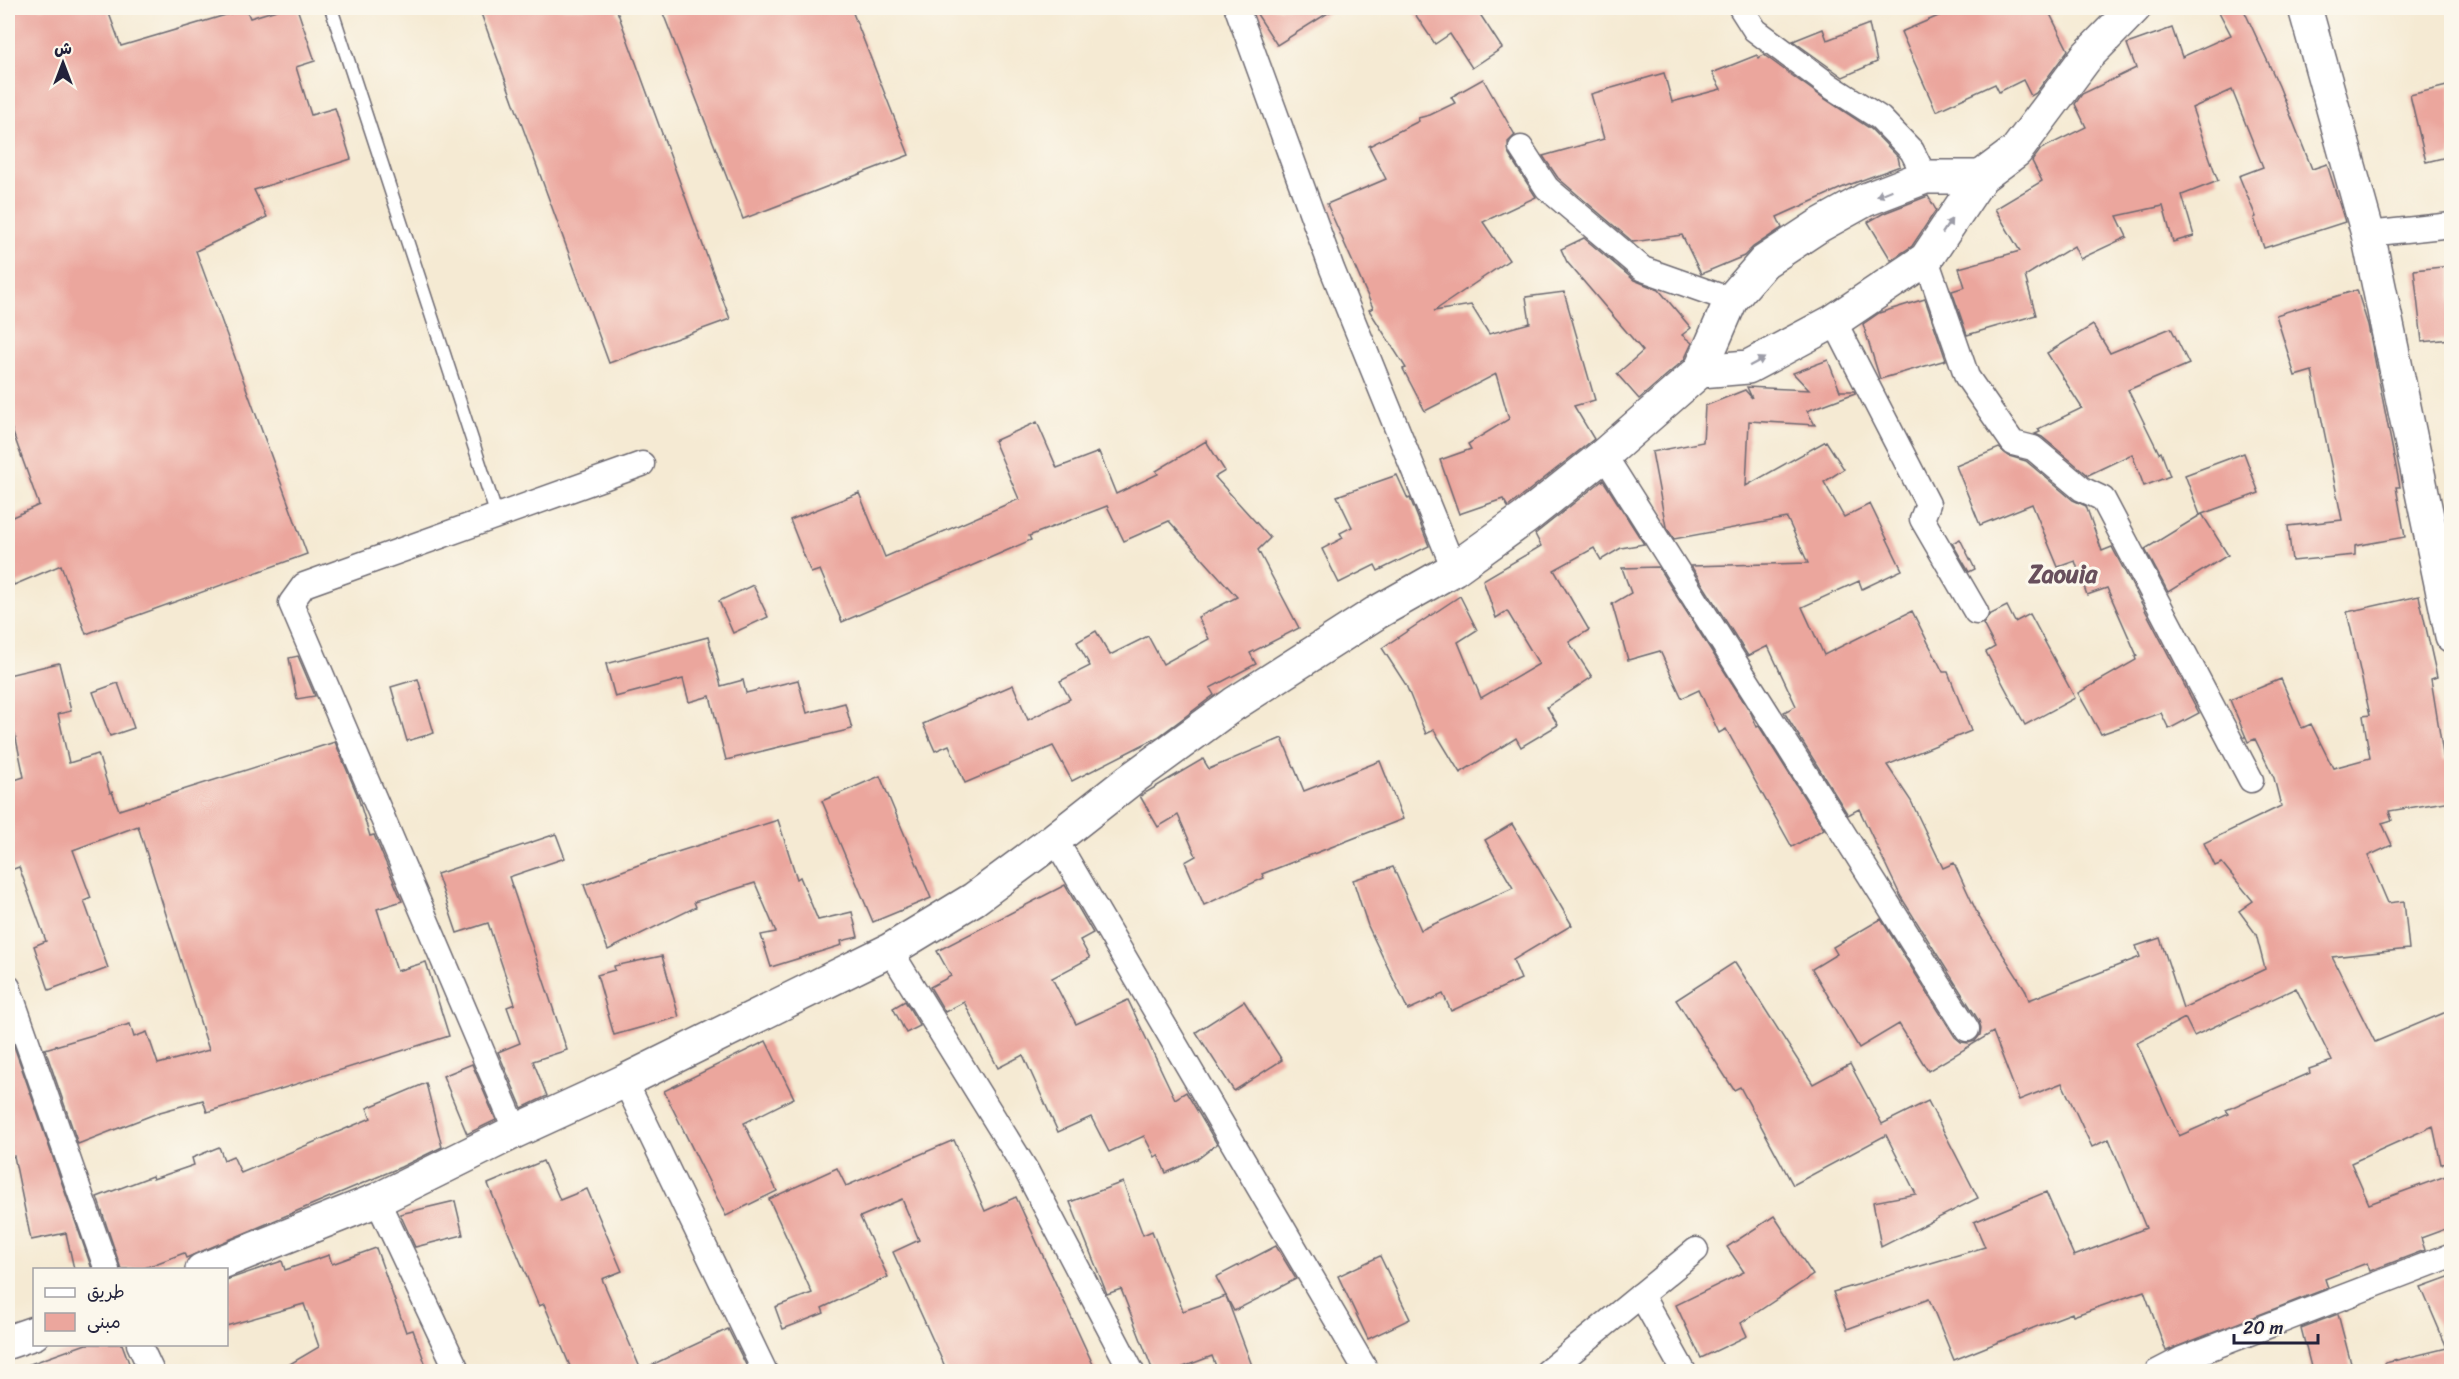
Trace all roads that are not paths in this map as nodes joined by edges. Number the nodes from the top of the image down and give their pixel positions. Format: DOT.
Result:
graph roads {
  1 [pos="1237,8"];
  2 [pos="1741,8"];
  3 [pos="2134,8"];
  4 [pos="2306,8"];
  5 [pos="335,9"];
  6 [pos="1521,148"];
  7 [pos="1924,177"];
  8 [pos="1981,177"];
  9 [pos="2451,225"];
  10 [pos="2368,234"];
  11 [pos="1926,259"];
  12 [pos="1731,300"];
  13 [pos="1834,321"];
  14 [pos="1700,371"];
  15 [pos="1604,455"];
  16 [pos="642,464"];
  17 [pos="497,516"];
  18 [pos="1454,569"];
  19 [pos="1976,612"];
  20 [pos="2451,636"];
  21 [pos="2251,780"];
  22 [pos="1055,839"];
  23 [pos="890,950"];
  24 [pos="8,987"];
  25 [pos="1967,1029"];
  26 [pos="624,1082"];
  27 [pos="516,1131"];
  28 [pos="377,1200"];
  29 [pos="1696,1250"];
  30 [pos="2451,1255"];
  31 [pos="107,1268"];
  32 [pos="205,1268"];
  33 [pos="1641,1295"];
  34 [pos="33,1333"];
  35 [pos="8,1342"];
  36 [pos="140,1346"];
  37 [pos="152,1371"];
  38 [pos="458,1371"];
  39 [pos="765,1371"];
  40 [pos="1132,1371"];
  41 [pos="1367,1371"];
  42 [pos="1547,1371"];
  43 [pos="1684,1371"];
  44 [pos="2157,1371"];
  1 -- 18 [label="street"];
  2 -- 7 [label="street"];
  3 -- 8 [label="street"];
  4 -- 10 [label="street"];
  5 -- 17 [label="lane"];
  6 -- 12 [label="street"];
  7 -- 8 [label="street"];
  7 -- 12 [label="street, one-way"];
  11 -- 8 [label="street, one-way"];
  9 -- 10 [label="street"];
  10 -- 20 [label="street"];
  11 -- 13 [label="street"];
  11 -- 21 [label="street"];
  12 -- 14 [label="street"];
  14 -- 13 [label="street, one-way"];
  13 -- 19 [label="street"];
  14 -- 15 [label="street"];
  15 -- 18 [label="street"];
  15 -- 25 [label="street"];
  16 -- 17 [label="street"];
  17 -- 27 [label="street"];
  18 -- 22 [label="street"];
  22 -- 23 [label="street"];
  22 -- 41 [label="street"];
  23 -- 26 [label="street"];
  23 -- 40 [label="street"];
  24 -- 31 [label="street"];
  26 -- 27 [label="street"];
  26 -- 39 [label="street"];
  27 -- 28 [label="street"];
  28 -- 32 [label="street"];
  28 -- 38 [label="street"];
  29 -- 33 [label="street"];
  30 -- 44 [label="street"];
  33 -- 42 [label="street"];
  33 -- 43 [label="street"];
  34 -- 35 [label="street"];
  36 -- 37 [label="street"];
}
